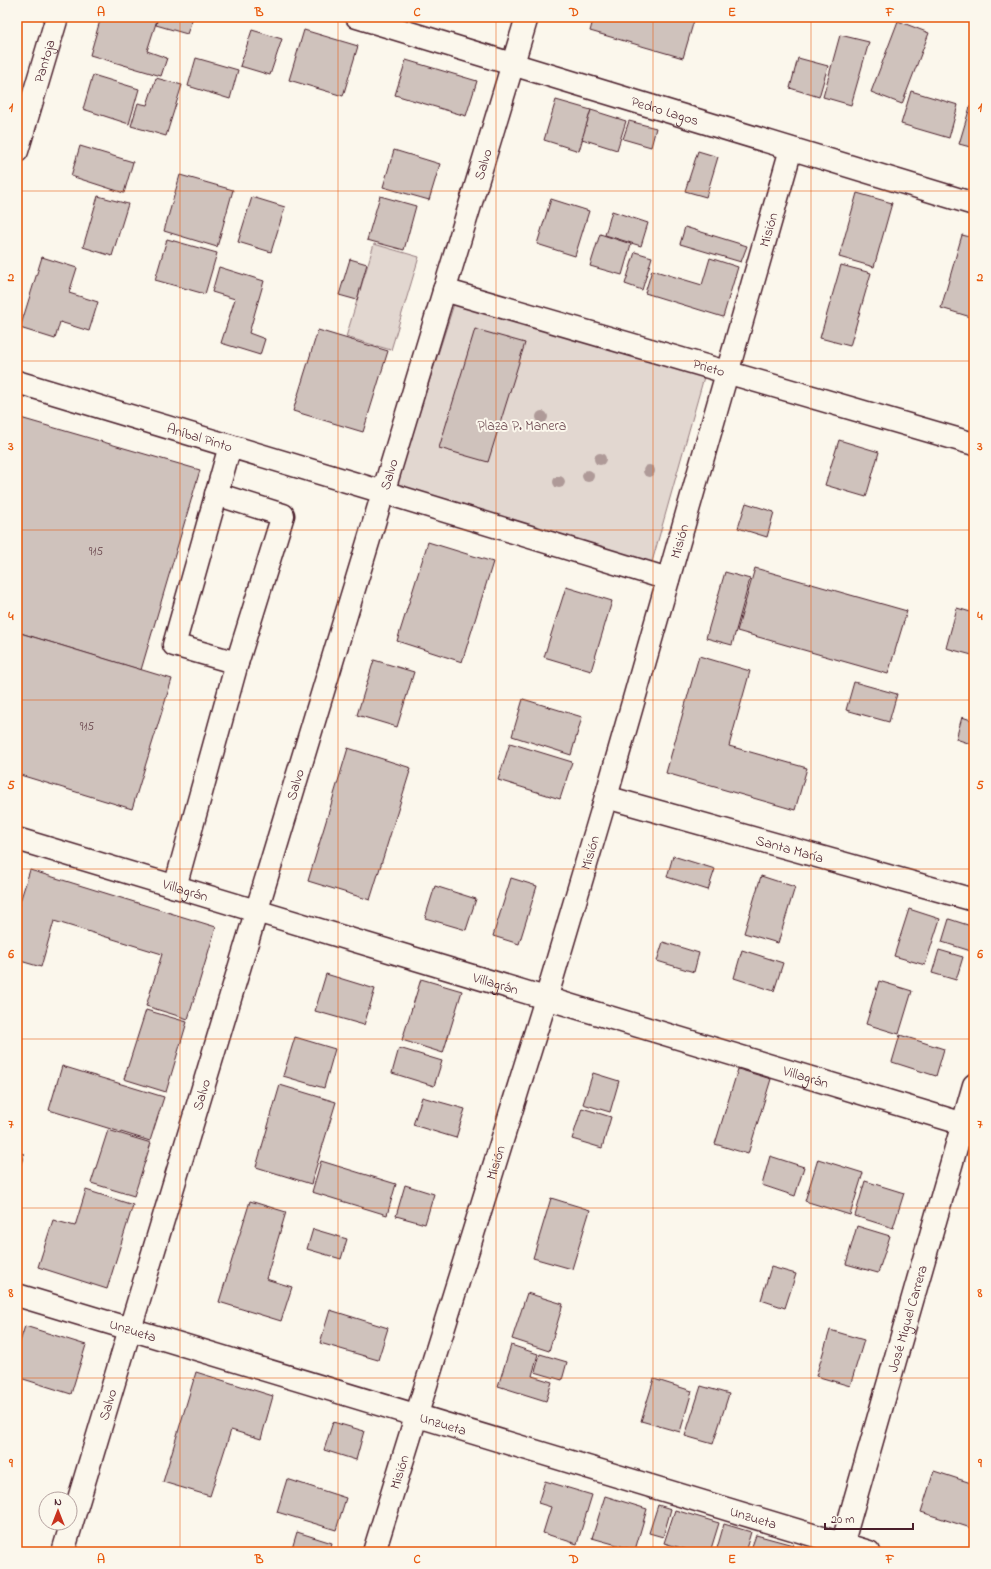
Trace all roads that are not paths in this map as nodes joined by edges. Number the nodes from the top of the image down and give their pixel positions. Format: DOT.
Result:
graph roads {
  1 [pos="57,17"];
  2 [pos="357,17"];
  3 [pos="527,17"];
  4 [pos="512,64"];
  5 [pos="791,149"];
  6 [pos="17,150"];
  7 [pos="974,204"];
  8 [pos="444,290"];
  9 [pos="728,371"];
  10 [pos="17,382"];
  11 [pos="974,444"];
  12 [pos="230,446"];
  13 [pos="383,492"];
  14 [pos="216,494"];
  15 [pos="668,579"];
  16 [pos="237,663"];
  17 [pos="606,797"];
  18 [pos="17,839"];
  19 [pos="175,887"];
  20 [pos="974,900"];
  21 [pos="256,911"];
  22 [pos="546,999"];
  23 [pos="974,1086"];
  24 [pos="968,1126"];
  25 [pos="17,1295"];
  26 [pos="130,1329"];
  27 [pos="417,1416"];
  28 [pos="841,1548"];
  29 [pos="63,1552"];
  30 [pos="374,1552"];
  31 [pos="869,1552"];
  1 -- 6 [label="street, Pantoja"];
  2 -- 4 [label="street, Pedro Lagos"];
  3 -- 4 [label="street, Salvo"];
  4 -- 5 [label="street, Pedro Lagos"];
  4 -- 8 [label="street, Salvo"];
  5 -- 7 [label="street, Pedro Lagos"];
  5 -- 9 [label="street, Misión"];
  8 -- 9 [label="street, Prieto"];
  8 -- 13 [label="street, Salvo"];
  9 -- 11 [label="street, Prieto"];
  9 -- 15 [label="street, Misión"];
  10 -- 12 [label="street, Aníbal Pinto"];
  12 -- 13 [label="street, Aníbal Pinto"];
  12 -- 14 [label="street"];
  13 -- 15 [label="street, Aníbal Pinto"];
  13 -- 21 [label="street, Salvo"];
  14 -- 16 [label="street"];
  14 -- 16 [label="street"];
  15 -- 17 [label="street, Misión"];
  16 -- 19 [label="street"];
  17 -- 20 [label="street, Santa María"];
  17 -- 22 [label="street, Misión"];
  18 -- 19 [label="street, Villagrán"];
  19 -- 21 [label="street, Villagrán"];
  21 -- 22 [label="street, Villagrán"];
  21 -- 26 [label="street, Salvo"];
  22 -- 24 [label="street, Villagrán"];
  22 -- 27 [label="street, Misión"];
  23 -- 24 [label="street, José Miguel Carrera"];
  24 -- 28 [label="street, José Miguel Carrera"];
  25 -- 26 [label="street, Unzueta"];
  26 -- 27 [label="street, Unzueta"];
  26 -- 29 [label="street, Salvo"];
  27 -- 28 [label="street, Unzueta"];
  27 -- 30 [label="street, Misión"];
  28 -- 31 [label="street, Unzueta"];
}
